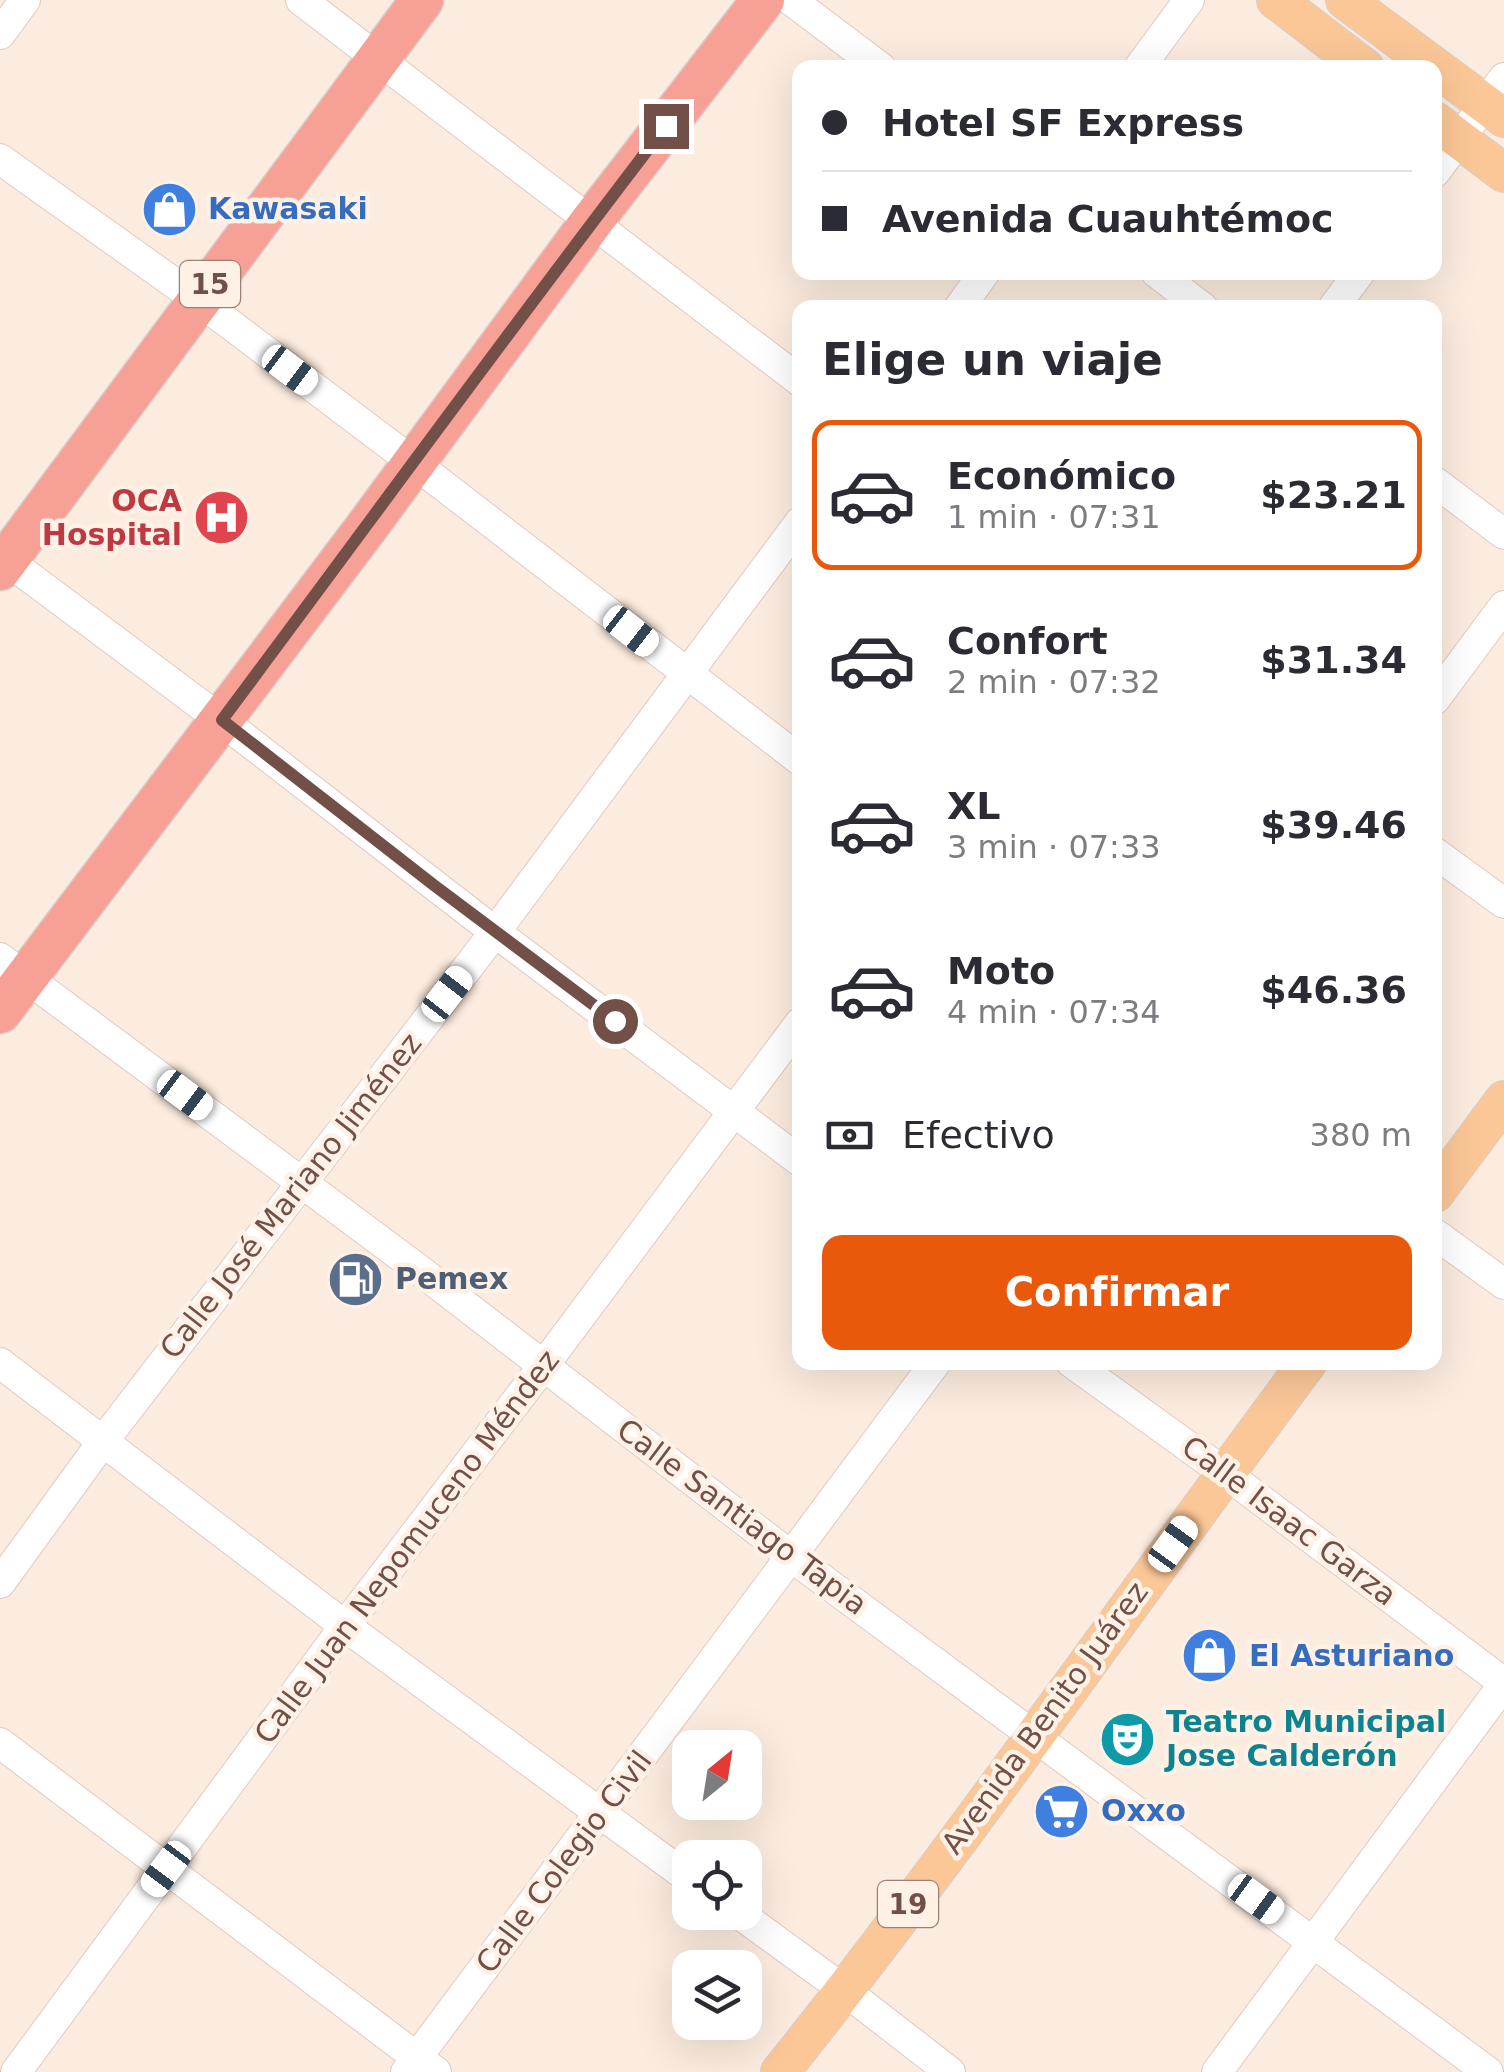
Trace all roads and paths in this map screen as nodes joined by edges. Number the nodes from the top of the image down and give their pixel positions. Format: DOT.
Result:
graph roads {
  1 [pos="25,0"];
  2 [pos="302,0"];
  3 [pos="422,0"];
  4 [pos="764,0"];
  5 [pos="791,0"];
  6 [pos="1189,0"];
  7 [pos="1276,0"];
  8 [pos="1345,0"];
  9 [pos="0,34"];
  10 [pos="377,59"];
  11 [pos="871,60"];
  12 [pos="1145,60"];
  13 [pos="1355,60"];
  14 [pos="1437,60"];
  15 [pos="1442,63"];
  16 [pos="1498,100"];
  17 [pos="1447,130"];
  18 [pos="0,159"];
  19 [pos="1504,173"];
  20 [pos="592,221"];
  21 [pos="1166,280"];
  22 [pos="198,300"];
  23 [pos="1193,300"];
  24 [pos="792,375"];
  25 [pos="414,463"];
  26 [pos="1442,487"];
  27 [pos="792,533"];
  28 [pos="1504,534"];
  29 [pos="2,561"];
  30 [pos="1504,606"];
  31 [pos="687,674"];
  32 [pos="1442,690"];
  33 [pos="222,720"];
  34 [pos="792,754"];
  35 [pos="1442,858"];
  36 [pos="1504,903"];
  37 [pos="495,932"];
  38 [pos="13,968"];
  39 [pos="0,1012"];
  40 [pos="792,1035"];
  41 [pos="1504,1100"];
  42 [pos="734,1111"];
  43 [pos="792,1155"];
  44 [pos="302,1182"];
  45 [pos="1442,1184"];
  46 [pos="1442,1239"];
  47 [pos="1504,1284"];
  48 [pos="0,1363"];
  49 [pos="544,1365"];
  50 [pos="930,1370"];
  51 [pos="1082,1370"];
  52 [pos="1302,1370"];
  53 [pos="104,1440"];
  54 [pos="1226,1472"];
  55 [pos="792,1557"];
  56 [pos="0,1583"];
  57 [pos="345,1626"];
  58 [pos="1504,1684"];
  59 [pos="1034,1736"];
  60 [pos="0,1743"];
  61 [pos="600,1814"];
  62 [pos="672,1866"];
  63 [pos="166,1869"];
  64 [pos="761,1930"];
  65 [pos="1314,1941"];
  66 [pos="844,1990"];
  67 [pos="420,2067"];
  68 [pos="16,2072"];
  69 [pos="780,2072"];
  70 [pos="950,2072"];
  71 [pos="1217,2072"];
  72 [pos="1488,2072"];
  1 -- 9 [label="street"];
  2 -- 10 [label="street"];
  3 -- 10 [label="highway, 15"];
  4 -- 20 [label="highway"];
  5 -- 11 [label="street"];
  6 -- 12 [label="street"];
  7 -- 13 [label="main road"];
  8 -- 14 [label="main road"];
  10 -- 20 [label="street"];
  10 -- 22 [label="highway, 15"];
  15 -- 16 [label="main road"];
  16 -- 17 [label="street"];
  17 -- 19 [label="main road"];
  18 -- 22 [label="street"];
  20 -- 24 [label="street"];
  20 -- 25 [label="highway"];
  21 -- 23 [label="street"];
  22 -- 25 [label="street"];
  22 -- 29 [label="highway, 15"];
  25 -- 31 [label="street"];
  25 -- 33 [label="highway"];
  26 -- 28 [label="street"];
  27 -- 31 [label="street, Calle José Mariano Jiménez"];
  29 -- 33 [label="street"];
  30 -- 32 [label="street"];
  31 -- 34 [label="street"];
  31 -- 37 [label="street, Calle José Mariano Jiménez"];
  33 -- 37 [label="street"];
  33 -- 38 [label="highway"];
  35 -- 36 [label="street"];
  37 -- 42 [label="street"];
  37 -- 44 [label="street, Calle José Mariano Jiménez"];
  38 -- 39 [label="highway"];
  38 -- 44 [label="street, Calle Santiago Tapia"];
  40 -- 42 [label="street, Calle Juan Nepomuceno Méndez"];
  41 -- 45 [label="main road"];
  42 -- 43 [label="street"];
  42 -- 49 [label="street, Calle Juan Nepomuceno Méndez"];
  44 -- 49 [label="street, Calle Santiago Tapia"];
  44 -- 53 [label="street, Calle José Mariano Jiménez"];
  46 -- 47 [label="street"];
  48 -- 53 [label="street"];
  49 -- 55 [label="street, Calle Santiago Tapia"];
  49 -- 57 [label="street, Calle Juan Nepomuceno Méndez"];
  50 -- 55 [label="street, Calle Colegio Civil"];
  51 -- 54 [label="street, Calle Isaac Garza"];
  52 -- 54 [label="main road, Avenida Benito Juárez / 19"];
  53 -- 56 [label="street, Calle José Mariano Jiménez"];
  53 -- 57 [label="street"];
  54 -- 58 [label="street, Calle Isaac Garza"];
  54 -- 59 [label="main road, Avenida Benito Juárez / 19"];
  55 -- 59 [label="street, Calle Santiago Tapia"];
  55 -- 61 [label="street, Calle Colegio Civil"];
  57 -- 61 [label="street"];
  57 -- 63 [label="street, Calle Juan Nepomuceno Méndez"];
  58 -- 65 [label="street"];
  59 -- 65 [label="street, Calle Santiago Tapia"];
  59 -- 66 [label="main road, Avenida Benito Juárez / 19"];
  60 -- 63 [label="street"];
  61 -- 62 [label="street"];
  61 -- 67 [label="street, Calle Colegio Civil"];
  63 -- 67 [label="street"];
  63 -- 68 [label="street, Calle Juan Nepomuceno Méndez"];
  64 -- 66 [label="street"];
  65 -- 71 [label="street"];
  65 -- 72 [label="street, Calle Santiago Tapia"];
  66 -- 69 [label="main road, Avenida Benito Juárez / 19"];
  66 -- 70 [label="street"];
}
